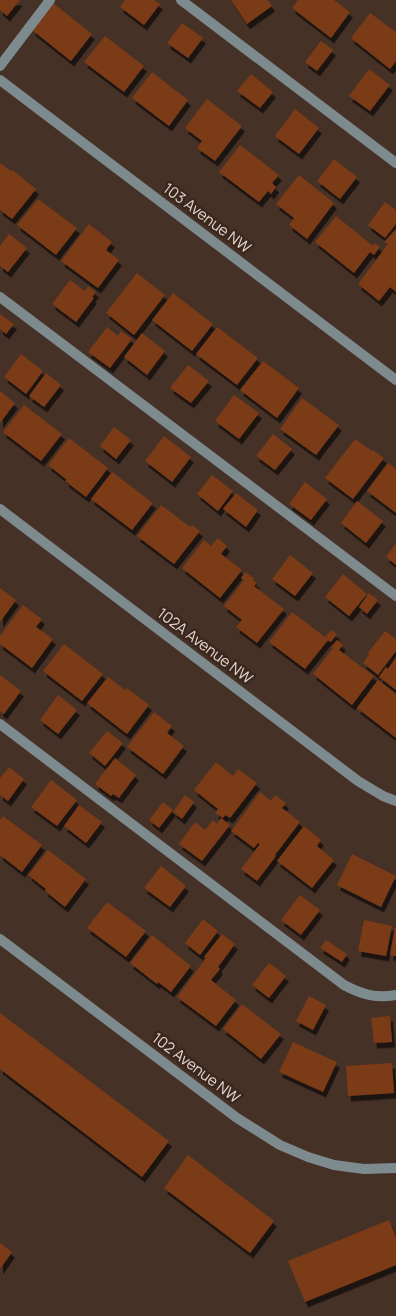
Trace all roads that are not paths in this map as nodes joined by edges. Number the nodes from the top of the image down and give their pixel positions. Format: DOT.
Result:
graph roads {
  1 [pos="50,0"];
  2 [pos="181,0"];
  3 [pos="0,66"];
  4 [pos="0,80"];
  5 [pos="396,163"];
  6 [pos="0,296"];
  7 [pos="396,380"];
  8 [pos="0,509"];
  9 [pos="396,596"];
  10 [pos="0,724"];
  11 [pos="396,801"];
  12 [pos="0,938"];
  13 [pos="396,995"];
  14 [pos="396,1168"];
  1 -- 3 [label="street"];
  2 -- 5 [label="street"];
  4 -- 7 [label="street, 103 Avenue NW"];
  6 -- 9 [label="street"];
  8 -- 11 [label="street, 102A Avenue NW"];
  10 -- 13 [label="street"];
  12 -- 14 [label="street, 102 Avenue NW"];
}
